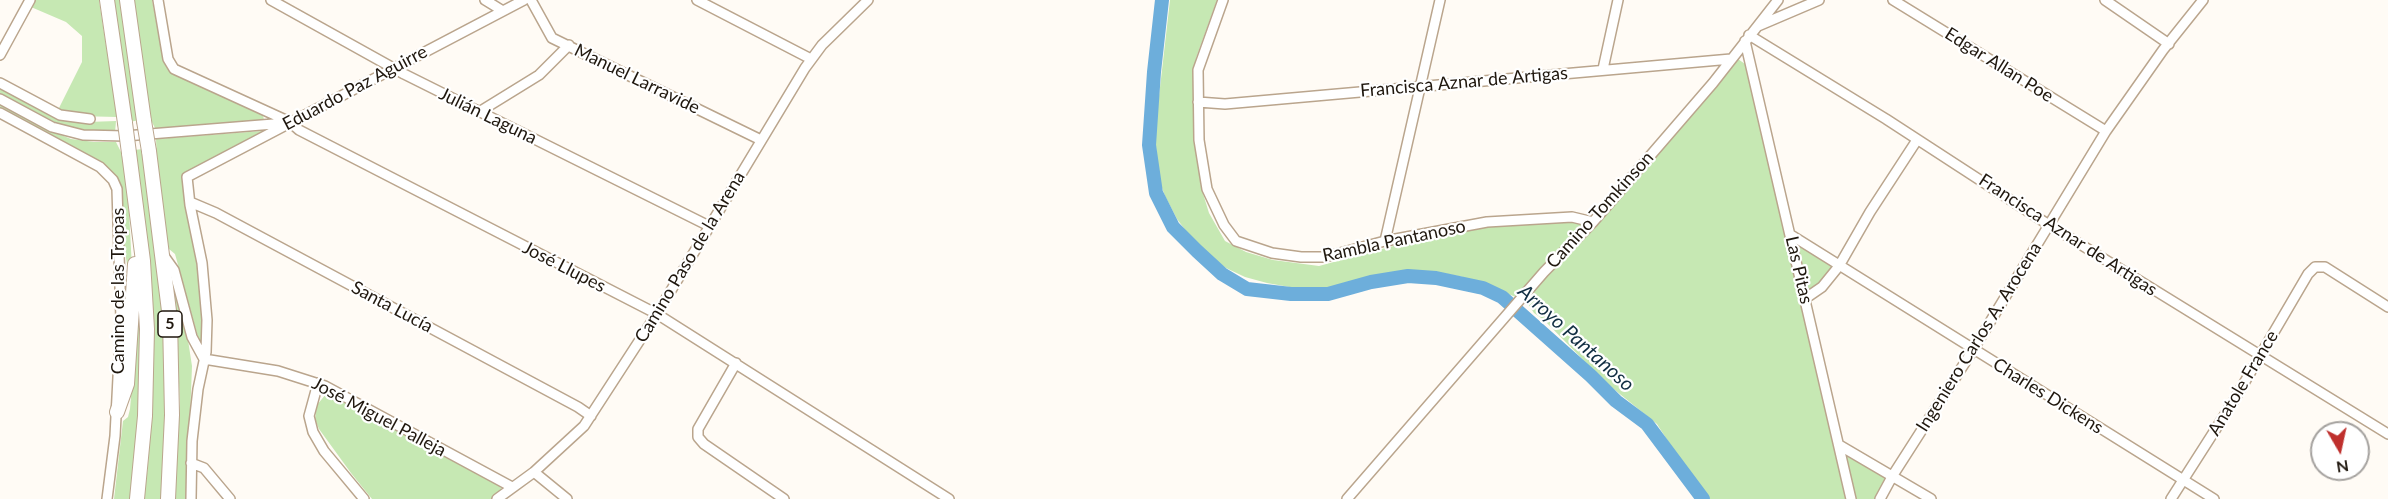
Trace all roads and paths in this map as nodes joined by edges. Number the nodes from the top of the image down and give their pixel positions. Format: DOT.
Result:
graph roads {
  1 [pos="30,0"];
  2 [pos="106,0"];
  3 [pos="127,0"];
  4 [pos="158,0"];
  5 [pos="272,0"];
  6 [pos="485,0"];
  7 [pos="524,0"];
  8 [pos="531,0"];
  9 [pos="697,0"];
  10 [pos="868,0"];
  11 [pos="1223,0"];
  12 [pos="1440,0"];
  13 [pos="1618,0"];
  14 [pos="1778,0"];
  15 [pos="1819,0"];
  16 [pos="1893,0"];
  17 [pos="2104,0"];
  18 [pos="2203,0"];
  19 [pos="503,11"];
  20 [pos="1757,26"];
  21 [pos="1747,38"];
  22 [pos="2169,44"];
  23 [pos="569,45"];
  24 [pos="0,55"];
  25 [pos="811,59"];
  26 [pos="1731,59"];
  27 [pos="394,68"];
  28 [pos="1603,69"];
  29 [pos="0,83"];
  30 [pos="1421,86"];
  31 [pos="0,99"];
  32 [pos="1198,102"];
  33 [pos="479,112"];
  34 [pos="0,113"];
  35 [pos="90,119"];
  36 [pos="290,122"];
  37 [pos="2106,131"];
  38 [pos="761,140"];
  39 [pos="1917,140"];
  40 [pos="190,202"];
  41 [pos="138,220"];
  42 [pos="1593,222"];
  43 [pos="2049,225"];
  44 [pos="709,226"];
  45 [pos="1791,235"];
  46 [pos="1385,242"];
  47 [pos="164,256"];
  48 [pos="1839,266"];
  49 [pos="1806,298"];
  50 [pos="2388,307"];
  51 [pos="657,314"];
  52 [pos="1973,350"];
  53 [pos="2260,356"];
  54 [pos="204,359"];
  55 [pos="736,363"];
  56 [pos="318,383"];
  57 [pos="117,412"];
  58 [pos="591,416"];
  59 [pos="2388,434"];
  60 [pos="1839,445"];
  61 [pos="191,463"];
  62 [pos="534,472"];
  63 [pos="1893,475"];
  64 [pos="2183,480"];
  65 [pos="512,487"];
  66 [pos="107,499"];
  67 [pos="137,499"];
  68 [pos="168,499"];
  69 [pos="191,499"];
  70 [pos="230,499"];
  71 [pos="364,499"];
  72 [pos="496,499"];
  73 [pos="567,499"];
  74 [pos="784,499"];
  75 [pos="949,499"];
  76 [pos="1347,499"];
  77 [pos="1851,499"];
  78 [pos="1880,499"];
  79 [pos="1931,499"];
  80 [pos="2171,499"];
  81 [pos="2214,499"];
  1 -- 24 [label="street"];
  2 -- 41 [label="highway, 5, bridge"];
  3 -- 47 [label="highway, 5, bridge"];
  4 -- 36 [label="street, José Llupes"];
  5 -- 27 [label="street, Julián Laguna"];
  6 -- 19 [label="street"];
  7 -- 19 [label="street, Eduardo Paz Aguirre"];
  8 -- 23 [label="street, Manuel Larravide"];
  9 -- 25 [label="street"];
  10 -- 25 [label="street, Camino Paso de la Arena"];
  11 -- 32 [label="street, Rambla Pantanoso"];
  12 -- 30 [label="street"];
  13 -- 28 [label="street"];
  14 -- 20 [label="street, Camino Tomkinson"];
  15 -- 20 [label="street"];
  16 -- 37 [label="street, Edgar Allan Poe"];
  17 -- 22 [label="street"];
  18 -- 22 [label="street, Ingeniero Carlos A. Arocena"];
  19 -- 27 [label="street, Eduardo Paz Aguirre"];
  20 -- 21 [label="street, Camino Tomkinson"];
  21 -- 26 [label="street, Camino Tomkinson"];
  21 -- 39 [label="street, Francisca Aznar de Artigas"];
  21 -- 45 [label="street, Las Pitas"];
  22 -- 37 [label="street, Ingeniero Carlos A. Arocena"];
  23 -- 33 [label="street"];
  23 -- 38 [label="street, Manuel Larravide"];
  25 -- 38 [label="street, Camino Paso de la Arena"];
  26 -- 28 [label="street, Francisca Aznar de Artigas"];
  26 -- 42 [label="street, Camino Tomkinson"];
  27 -- 33 [label="street, Julián Laguna"];
  27 -- 36 [label="street, Eduardo Paz Aguirre"];
  28 -- 30 [label="street, Francisca Aznar de Artigas"];
  29 -- 35 [label="street"];
  30 -- 32 [label="street, Francisca Aznar de Artigas"];
  30 -- 46 [label="street"];
  31 -- 36 [label="street"];
  32 -- 46 [label="street, Rambla Pantanoso"];
  33 -- 44 [label="street, Julián Laguna"];
  34 -- 57 [label="street, Camino de las Tropas"];
  36 -- 40 [label="street, Eduardo Paz Aguirre"];
  36 -- 51 [label="street, José Llupes"];
  37 -- 43 [label="street, Ingeniero Carlos A. Arocena"];
  38 -- 44 [label="street, Camino Paso de la Arena"];
  39 -- 43 [label="street, Francisca Aznar de Artigas"];
  39 -- 48 [label="street"];
  40 -- 54 [label="street"];
  40 -- 58 [label="street, Santa Lucía"];
  41 -- 57 [label="highway"];
  41 -- 67 [label="highway, 5"];
  42 -- 46 [label="street, Rambla Pantanoso"];
  42 -- 76 [label="street, Camino Tomkinson"];
  43 -- 52 [label="street, Ingeniero Carlos A. Arocena"];
  43 -- 53 [label="street, Francisca Aznar de Artigas"];
  44 -- 51 [label="street, Camino Paso de la Arena"];
  45 -- 48 [label="street, Charles Dickens"];
  45 -- 49 [label="street, Las Pitas"];
  47 -- 54 [label="street"];
  47 -- 68 [label="highway, 5"];
  48 -- 49 [label="street"];
  48 -- 52 [label="street, Charles Dickens"];
  49 -- 60 [label="street, Las Pitas"];
  50 -- 53 [label="street, Anatole France"];
  51 -- 55 [label="street, José Llupes"];
  51 -- 58 [label="street, Camino Paso de la Arena"];
  52 -- 63 [label="street, Ingeniero Carlos A. Arocena"];
  52 -- 64 [label="street, Charles Dickens"];
  53 -- 59 [label="street, Francisca Aznar de Artigas"];
  53 -- 64 [label="street, Anatole France"];
  54 -- 56 [label="street, José Miguel Palleja"];
  54 -- 61 [label="street"];
  55 -- 74 [label="street"];
  55 -- 75 [label="street, José Llupes"];
  56 -- 65 [label="street, José Miguel Palleja"];
  56 -- 71 [label="street"];
  57 -- 66 [label="street, Camino de las Tropas"];
  58 -- 62 [label="street, Camino Paso de la Arena"];
  60 -- 63 [label="street"];
  60 -- 77 [label="street, Las Pitas"];
  61 -- 69 [label="street"];
  61 -- 70 [label="street"];
  62 -- 65 [label="street, Camino Paso de la Arena"];
  62 -- 73 [label="street"];
  63 -- 78 [label="street, Ingeniero Carlos A. Arocena"];
  63 -- 79 [label="street"];
  64 -- 80 [label="street, Anatole France"];
  64 -- 81 [label="street, Charles Dickens"];
  65 -- 72 [label="street, Camino Paso de la Arena"];
}
